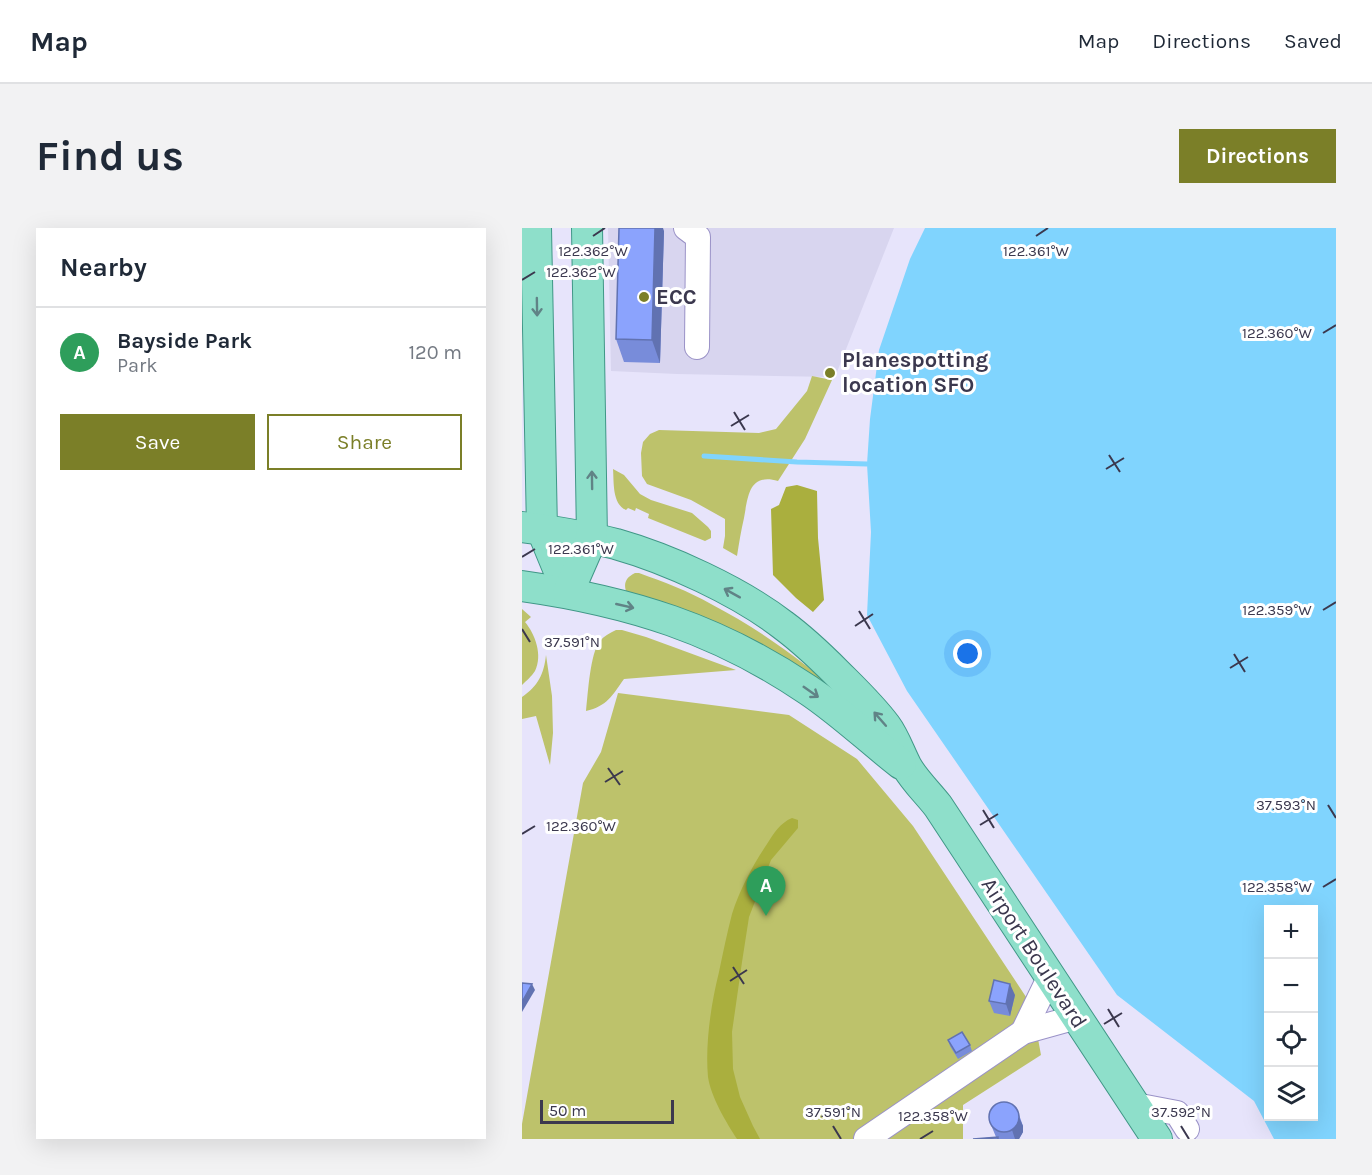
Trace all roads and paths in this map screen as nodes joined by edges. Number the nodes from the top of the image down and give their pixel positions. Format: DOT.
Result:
graph roads {
  1 [pos="536,228"];
  2 [pos="587,228"];
  3 [pos="686,228"];
  4 [pos="697,347"];
  5 [pos="532,528"];
  6 [pos="592,538"];
  7 [pos="522,586"];
  8 [pos="568,593"];
  9 [pos="909,769"];
  10 [pos="1050,976"];
  11 [pos="1077,1017"];
  12 [pos="1023,1032"];
  13 [pos="1135,1105"];
  14 [pos="1187,1129"];
  15 [pos="866,1139"];
  16 [pos="1157,1139"];
  1 -- 5 [label="main road, one-way"];
  6 -- 2 [label="main road, one-way"];
  3 -- 4 [label="lane"];
  5 -- 6 [label="main road, Airport Boulevard"];
  5 -- 8 [label="main road"];
  6 -- 8 [label="main road"];
  9 -- 6 [label="main road, Airport Boulevard, one-way"];
  7 -- 8 [label="main road, Airport Boulevard"];
  8 -- 9 [label="main road, Airport Boulevard, one-way"];
  9 -- 10 [label="main road, Airport Boulevard"];
  10 -- 11 [label="main road, Airport Boulevard"];
  10 -- 12 [label="lane"];
  11 -- 12 [label="lane"];
  11 -- 13 [label="main road, Airport Boulevard"];
  12 -- 15 [label="lane"];
  13 -- 14 [label="lane"];
  13 -- 16 [label="main road, Airport Boulevard"];
}
